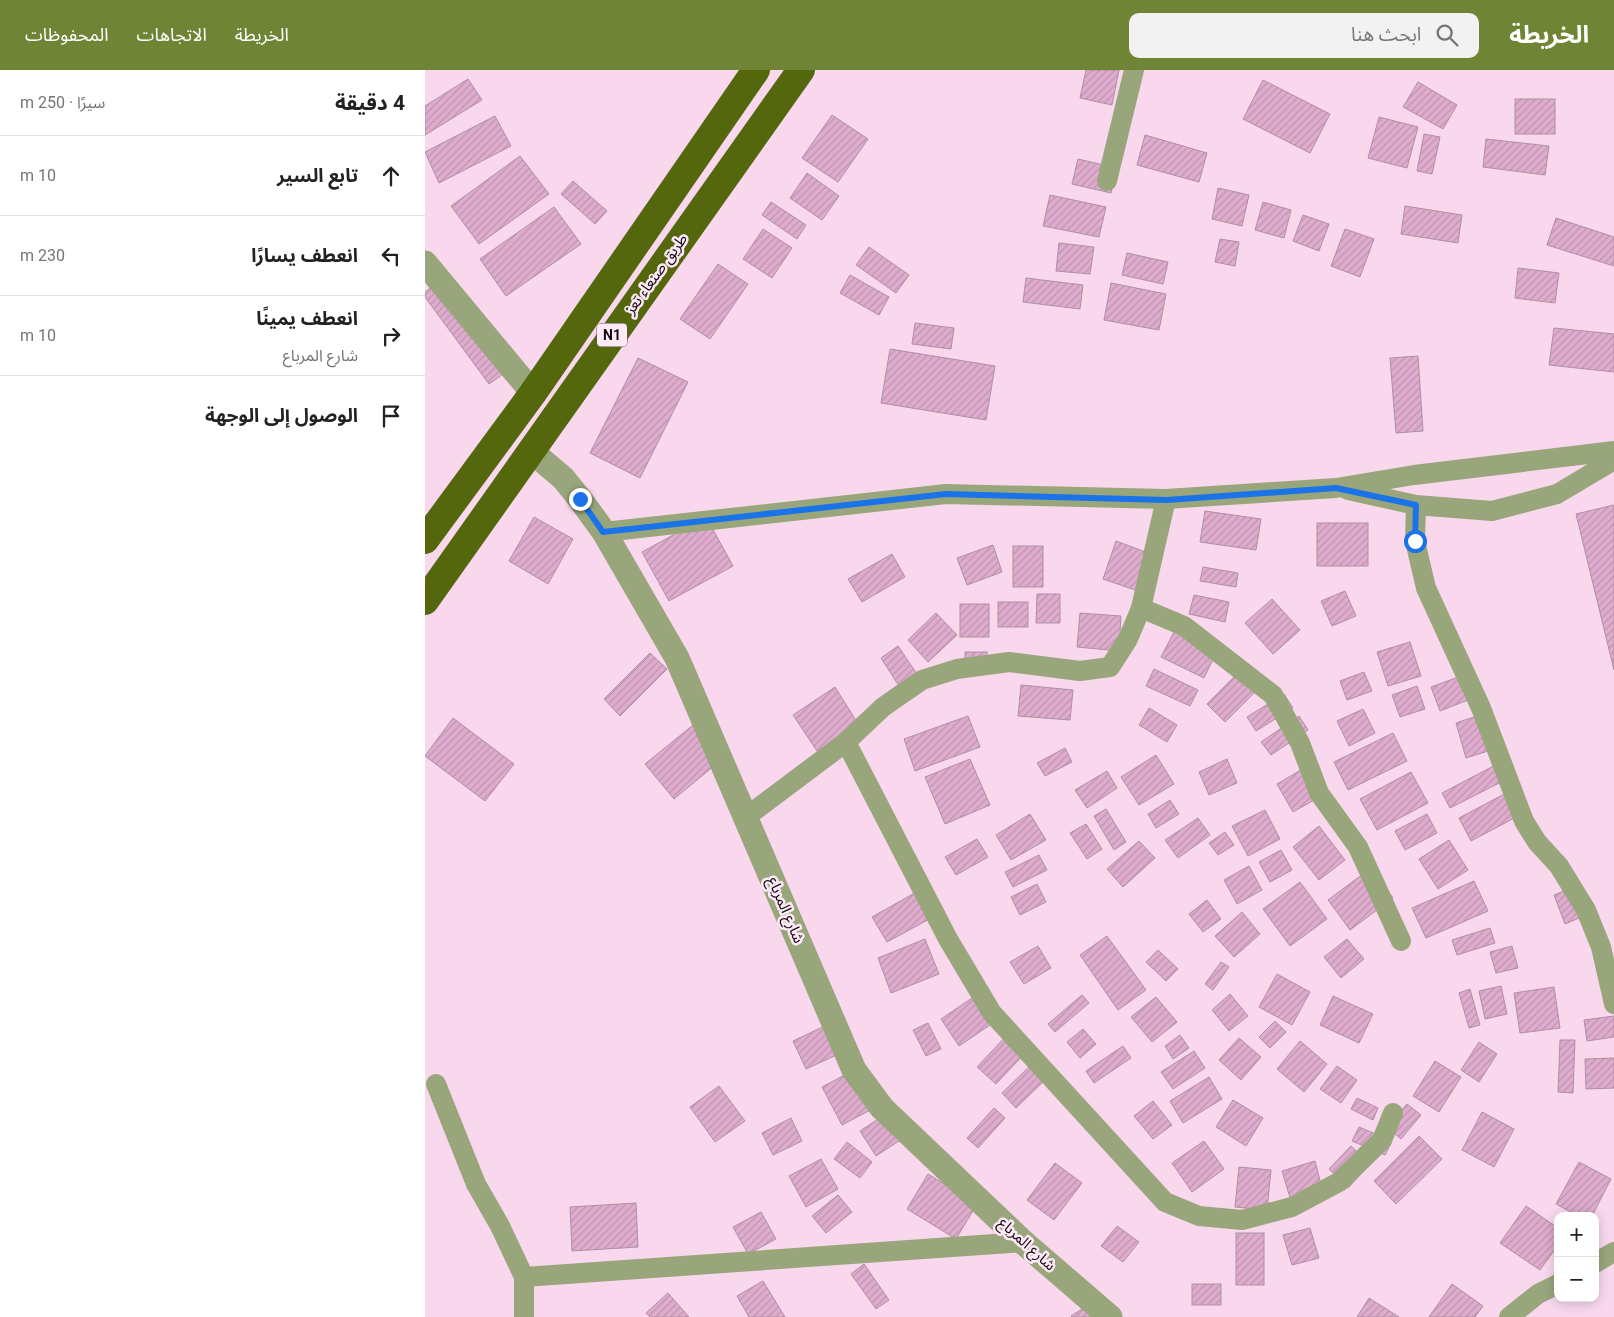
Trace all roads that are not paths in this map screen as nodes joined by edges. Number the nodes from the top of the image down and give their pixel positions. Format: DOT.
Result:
graph roads {
  1 [pos="756,70"];
  2 [pos="801,70"];
  3 [pos="1135,70"];
  4 [pos="1107,180"];
  5 [pos="425,263"];
  6 [pos="533,393"];
  7 [pos="554,416"];
  8 [pos="531,451"];
  9 [pos="1614,451"];
  10 [pos="1614,460"];
  11 [pos="1336,488"];
  12 [pos="1167,500"];
  13 [pos="1416,505"];
  14 [pos="603,532"];
  15 [pos="425,540"];
  16 [pos="425,601"];
  17 [pos="1141,608"];
  18 [pos="846,742"];
  19 [pos="746,817"];
  20 [pos="1401,942"];
  21 [pos="1614,1004"];
  22 [pos="436,1084"];
  23 [pos="1393,1113"];
  24 [pos="1023,1242"];
  25 [pos="1614,1252"];
  26 [pos="1599,1261"];
  27 [pos="524,1277"];
  28 [pos="1554,1286"];
  29 [pos="524,1317"];
  30 [pos="1110,1317"];
  31 [pos="1509,1317"];
  1 -- 6 [label="highway, N1"];
  2 -- 7 [label="highway, طريق صنعاء تعز / N1"];
  3 -- 4 [label="street"];
  5 -- 6 [label="street"];
  6 -- 7 [label="highway"];
  6 -- 15 [label="highway, N1"];
  7 -- 8 [label="highway, طريق صنعاء تعز / N1"];
  8 -- 14 [label="street, شارع المرباع"];
  8 -- 16 [label="highway, طريق صنعاء تعز / N1"];
  9 -- 11 [label="street"];
  10 -- 13 [label="street"];
  11 -- 12 [label="street"];
  11 -- 13 [label="street"];
  12 -- 14 [label="street"];
  12 -- 17 [label="street"];
  13 -- 21 [label="street"];
  14 -- 19 [label="street, شارع المرباع"];
  17 -- 18 [label="street"];
  17 -- 20 [label="street"];
  18 -- 19 [label="street"];
  18 -- 23 [label="street"];
  19 -- 24 [label="street, شارع المرباع"];
  22 -- 27 [label="street"];
  24 -- 27 [label="street"];
  24 -- 30 [label="street, شارع المرباع"];
  25 -- 26 [label="street"];
  27 -- 29 [label="street"];
  28 -- 31 [label="street"];
}
